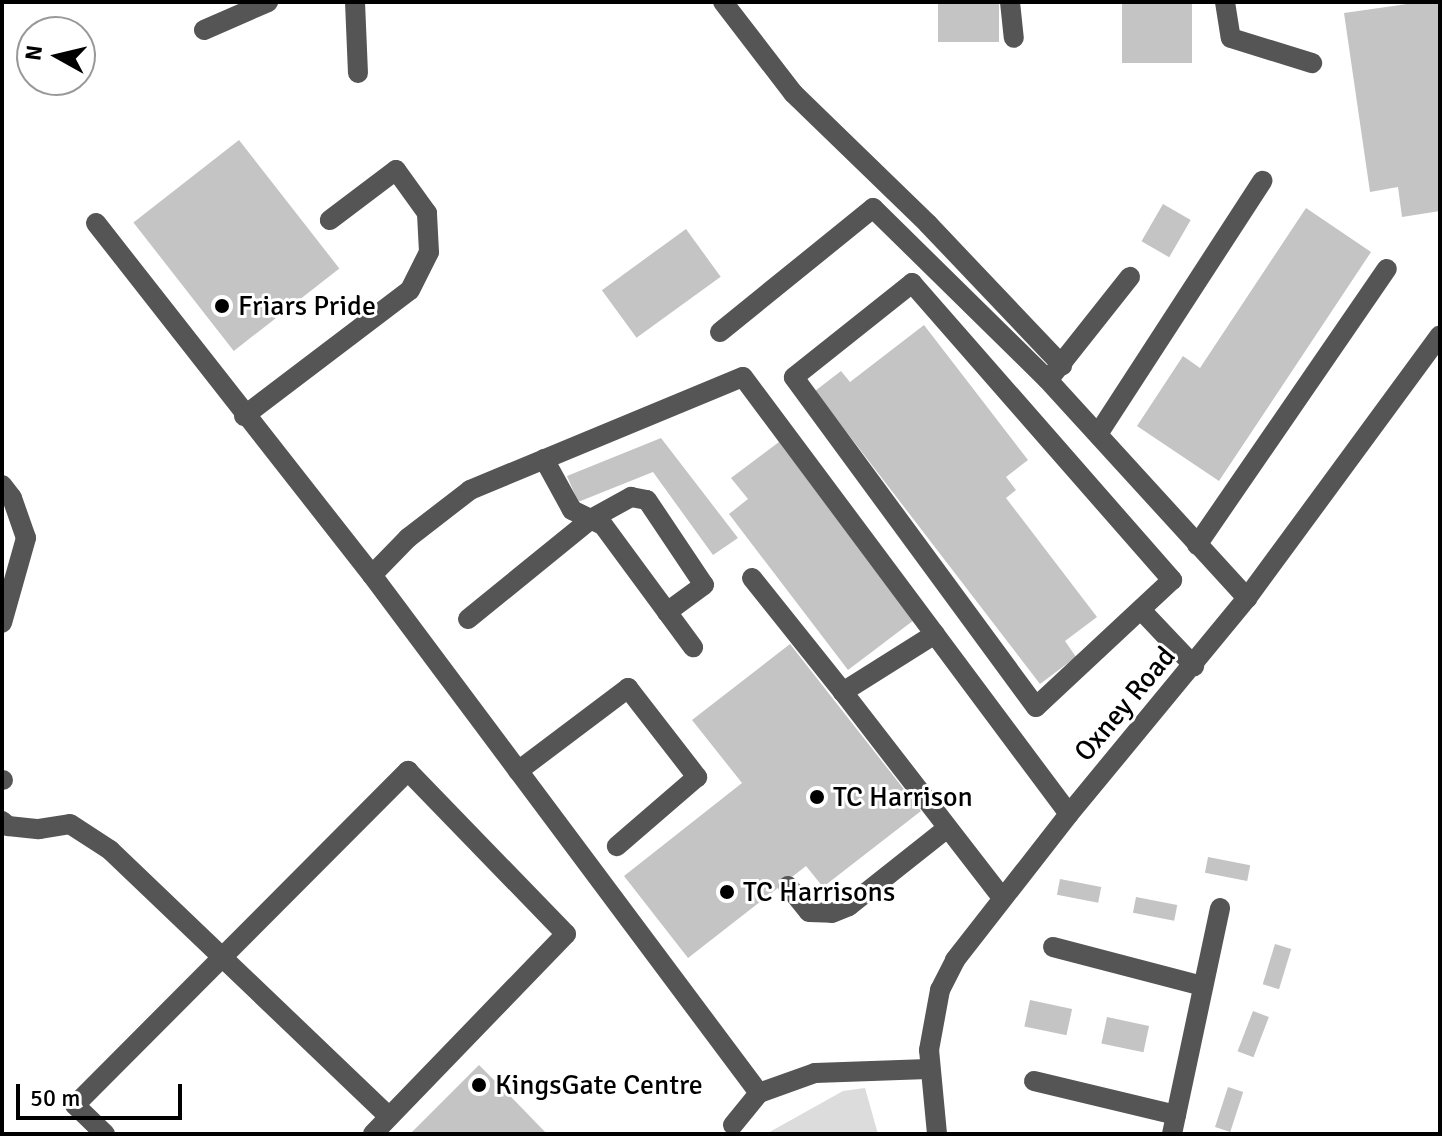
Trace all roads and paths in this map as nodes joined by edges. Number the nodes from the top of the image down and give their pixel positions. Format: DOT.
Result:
graph roads {
  1 [pos="268,2"];
  2 [pos="355,2"];
  3 [pos="723,2"];
  4 [pos="1010,2"];
  5 [pos="1225,2"];
  6 [pos="204,30"];
  7 [pos="1014,38"];
  8 [pos="1312,63"];
  9 [pos="358,73"];
  10 [pos="1262,181"];
  11 [pos="330,220"];
  12 [pos="96,223"];
  13 [pos="1387,269"];
  14 [pos="1130,277"];
  15 [pos="720,332"];
  16 [pos="1440,335"];
  17 [pos="1054,372"];
  18 [pos="244,416"];
  19 [pos="1098,434"];
  20 [pos="544,459"];
  21 [pos="2,485"];
  22 [pos="591,519"];
  23 [pos="1197,545"];
  24 [pos="372,575"];
  25 [pos="752,578"];
  26 [pos="1247,598"];
  27 [pos="1142,611"];
  28 [pos="667,612"];
  29 [pos="468,619"];
  30 [pos="2,623"];
  31 [pos="935,634"];
  32 [pos="693,647"];
  33 [pos="1194,666"];
  34 [pos="843,692"];
  35 [pos="518,771"];
  36 [pos="1069,814"];
  37 [pos="2,821"];
  38 [pos="946,829"];
  39 [pos="617,846"];
  40 [pos="788,886"];
  41 [pos="1002,898"];
  42 [pos="1220,908"];
  43 [pos="1053,947"];
  44 [pos="224,957"];
  45 [pos="1203,986"];
  46 [pos="928,1069"];
  47 [pos="1034,1081"];
  48 [pos="759,1093"];
  49 [pos="389,1117"];
  50 [pos="1174,1124"];
  51 [pos="733,1125"];
  52 [pos="105,1134"];
  53 [pos="373,1134"];
  54 [pos="937,1134"];
  1 -- 6 [label="street"];
  2 -- 9 [label="street"];
  3 -- 17 [label="street"];
  4 -- 7 [label="street"];
  5 -- 8 [label="street"];
  10 -- 19 [label="street"];
  11 -- 18 [label="street"];
  12 -- 18 [label="street"];
  13 -- 23 [label="street"];
  14 -- 17 [label="street"];
  15 -- 17 [label="street"];
  16 -- 26 [label="street, Oxney Road"];
  17 -- 19 [label="street"];
  18 -- 24 [label="street"];
  19 -- 23 [label="street"];
  20 -- 22 [label="street"];
  20 -- 24 [label="street"];
  20 -- 31 [label="street"];
  21 -- 30 [label="street"];
  22 -- 28 [label="street"];
  22 -- 28 [label="street"];
  22 -- 29 [label="street"];
  23 -- 26 [label="street"];
  24 -- 35 [label="street"];
  25 -- 34 [label="street"];
  26 -- 33 [label="street, Oxney Road"];
  27 -- 27 [label="street"];
  27 -- 33 [label="street"];
  28 -- 32 [label="street"];
  31 -- 34 [label="street"];
  31 -- 36 [label="street"];
  33 -- 36 [label="street, Oxney Road"];
  34 -- 38 [label="street"];
  35 -- 39 [label="street"];
  35 -- 48 [label="street"];
  36 -- 41 [label="street, Oxney Road"];
  37 -- 44 [label="street"];
  38 -- 40 [label="street"];
  38 -- 41 [label="street"];
  41 -- 46 [label="street, Oxney Road"];
  42 -- 45 [label="street"];
  43 -- 45 [label="street"];
  44 -- 49 [label="street"];
  44 -- 49 [label="street"];
  44 -- 52 [label="street"];
  45 -- 50 [label="street"];
  46 -- 48 [label="street"];
  46 -- 54 [label="street, Oxney Road"];
  47 -- 50 [label="street"];
  48 -- 51 [label="street"];
  49 -- 53 [label="street"];
}
